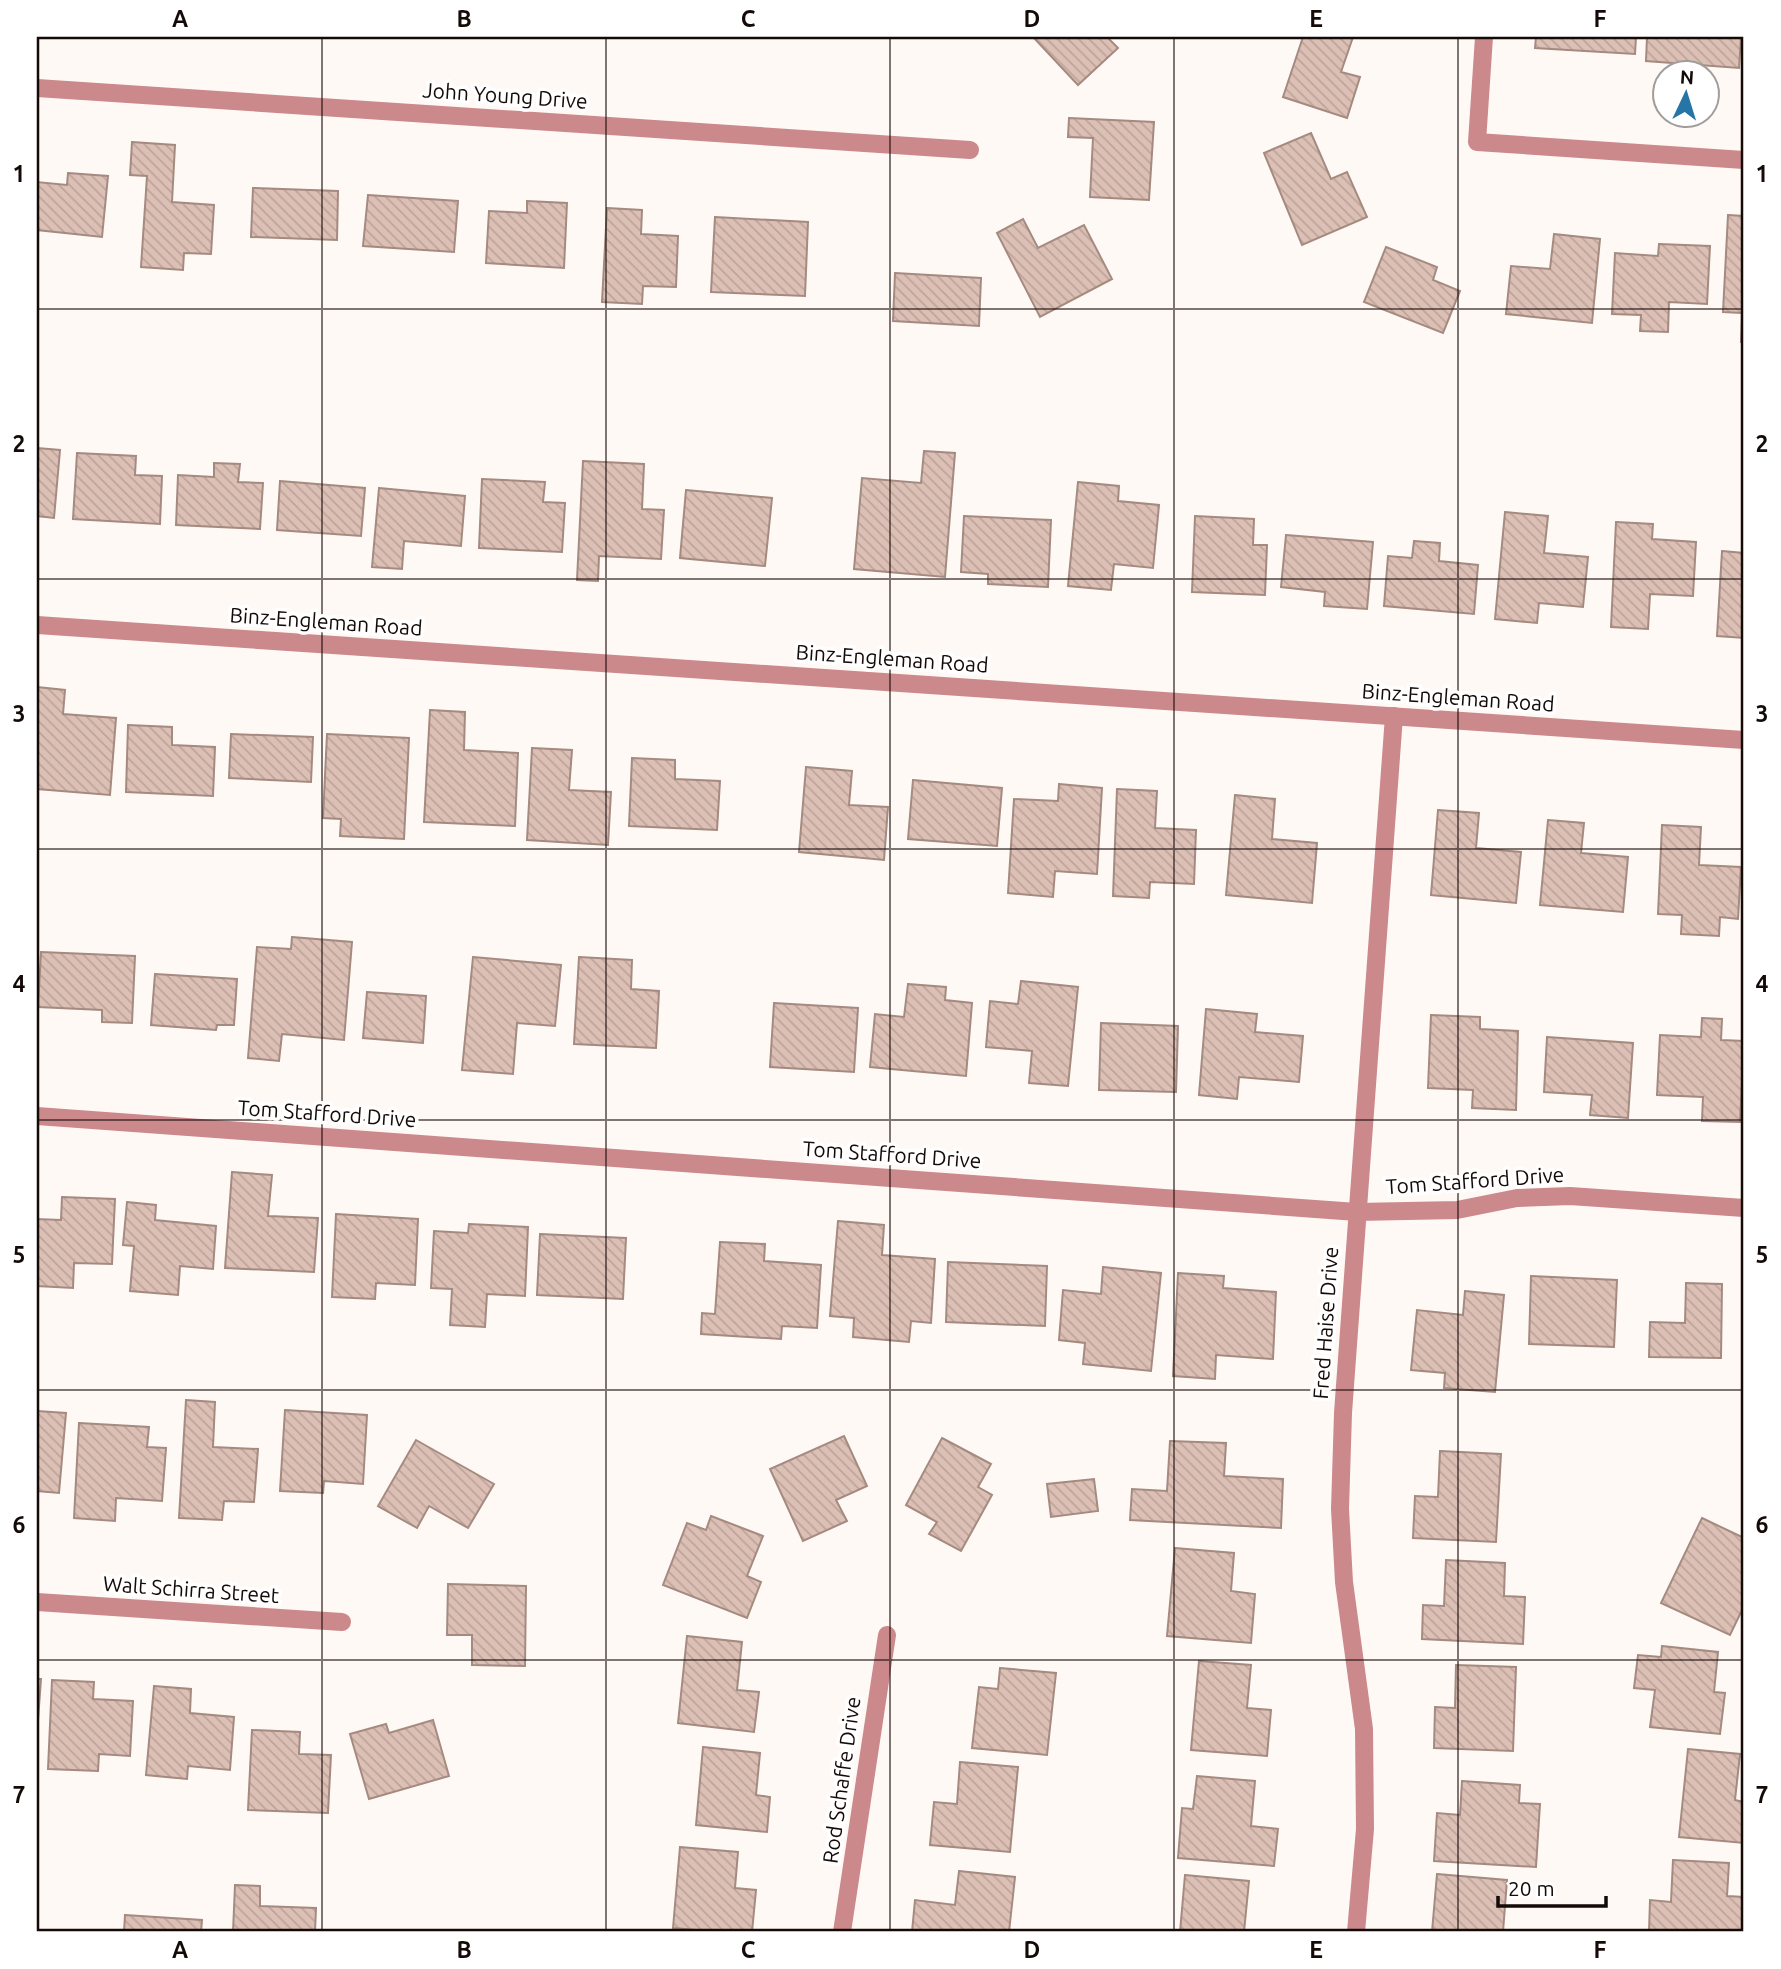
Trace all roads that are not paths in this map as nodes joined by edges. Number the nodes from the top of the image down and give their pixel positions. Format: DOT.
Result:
graph roads {
  1 [pos="1484,37"];
  2 [pos="37,88"];
  3 [pos="970,150"];
  4 [pos="1744,160"];
  5 [pos="37,625"];
  6 [pos="1394,716"];
  7 [pos="1744,740"];
  8 [pos="37,1116"];
  9 [pos="1744,1208"];
  10 [pos="1357,1212"];
  11 [pos="37,1602"];
  12 [pos="342,1622"];
  13 [pos="887,1634"];
  14 [pos="842,1932"];
  15 [pos="1356,1932"];
  1 -- 4 [label="street"];
  2 -- 3 [label="street, John Young Drive"];
  5 -- 6 [label="street, Binz-Engleman Road"];
  6 -- 7 [label="street, Binz-Engleman Road"];
  6 -- 10 [label="street, Fred Haise Drive"];
  8 -- 10 [label="street, Tom Stafford Drive"];
  9 -- 10 [label="street, Tom Stafford Drive"];
  10 -- 15 [label="street, Fred Haise Drive"];
  11 -- 12 [label="street, Walt Schirra Street"];
  13 -- 14 [label="street, Rod Schaffe Drive"];
}
